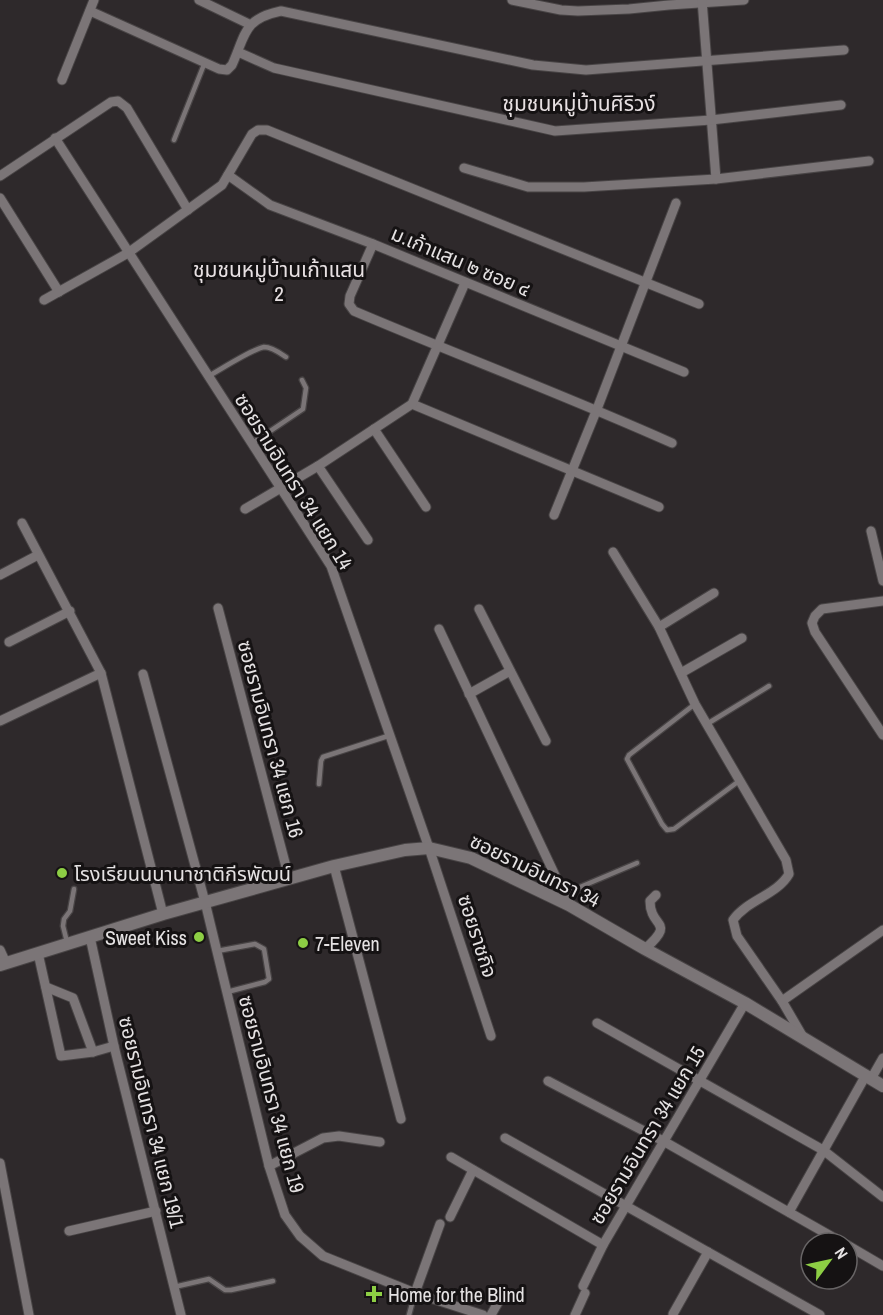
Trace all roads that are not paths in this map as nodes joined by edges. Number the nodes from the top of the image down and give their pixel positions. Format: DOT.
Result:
graph roads {
  1 [pos="94,0"];
  2 [pos="199,0"];
  3 [pos="512,0"];
  4 [pos="744,0"];
  5 [pos="702,2"];
  6 [pos="90,11"];
  7 [pos="249,24"];
  8 [pos="844,50"];
  9 [pos="238,52"];
  10 [pos="205,62"];
  11 [pos="706,62"];
  12 [pos="62,80"];
  13 [pos="842,105"];
  14 [pos="711,120"];
  15 [pos="54,138"];
  16 [pos="174,140"];
  17 [pos="869,161"];
  18 [pos="464,168"];
  19 [pos="228,175"];
  20 [pos="0,176"];
  21 [pos="716,179"];
  22 [pos="0,198"];
  23 [pos="676,202"];
  24 [pos="188,210"];
  25 [pos="373,244"];
  26 [pos="128,253"];
  27 [pos="465,283"];
  28 [pos="645,283"];
  29 [pos="59,292"];
  30 [pos="44,300"];
  31 [pos="699,304"];
  32 [pos="620,346"];
  33 [pos="438,347"];
  34 [pos="286,357"];
  35 [pos="684,372"];
  36 [pos="207,377"];
  37 [pos="302,380"];
  38 [pos="412,404"];
  39 [pos="597,409"];
  40 [pos="374,429"];
  41 [pos="672,443"];
  42 [pos="251,444"];
  43 [pos="318,466"];
  44 [pos="572,472"];
  45 [pos="279,488"];
  46 [pos="426,507"];
  47 [pos="659,507"];
  48 [pos="245,509"];
  49 [pos="554,515"];
  50 [pos="22,523"];
  51 [pos="871,531"];
  52 [pos="368,540"];
  53 [pos="613,552"];
  54 [pos="38,555"];
  55 [pos="0,575"];
  56 [pos="883,581"];
  57 [pos="714,593"];
  58 [pos="883,600"];
  59 [pos="218,608"];
  60 [pos="479,609"];
  61 [pos="70,611"];
  62 [pos="659,627"];
  63 [pos="439,630"];
  64 [pos="742,638"];
  65 [pos="9,642"];
  66 [pos="510,671"];
  67 [pos="101,673"];
  68 [pos="681,673"];
  69 [pos="143,674"];
  70 [pos="769,686"];
  71 [pos="469,694"];
  72 [pos="695,704"];
  73 [pos="0,721"];
  74 [pos="706,724"];
  75 [pos="391,735"];
  76 [pos="883,735"];
  77 [pos="546,741"];
  78 [pos="739,781"];
  79 [pos="319,783"];
  80 [pos="429,848"];
  81 [pos="637,863"];
  82 [pos="334,866"];
  83 [pos="289,878"];
  84 [pos="74,889"];
  85 [pos="656,895"];
  86 [pos="567,899"];
  87 [pos="205,902"];
  88 [pos="163,914"];
  89 [pos="883,930"];
  90 [pos="90,937"];
  91 [pos="68,944"];
  92 [pos="645,949"];
  93 [pos="0,950"];
  94 [pos="217,951"];
  95 [pos="38,953"];
  96 [pos="3,964"];
  97 [pos="46,987"];
  98 [pos="227,992"];
  99 [pos="782,1000"];
  100 [pos="745,1003"];
  101 [pos="597,1023"];
  102 [pos="491,1036"];
  103 [pos="802,1037"];
  104 [pos="114,1046"];
  105 [pos="93,1052"];
  106 [pos="883,1058"];
  107 [pos="869,1077"];
  108 [pos="701,1080"];
  109 [pos="548,1081"];
  110 [pos="883,1086"];
  111 [pos="401,1119"];
  112 [pos="505,1138"];
  113 [pos="380,1142"];
  114 [pos="665,1142"];
  115 [pos="823,1150"];
  116 [pos="451,1157"];
  117 [pos="0,1162"];
  118 [pos="269,1166"];
  119 [pos="473,1170"];
  120 [pos="883,1197"];
  121 [pos="626,1206"];
  122 [pos="156,1211"];
  123 [pos="789,1212"];
  124 [pos="450,1216"];
  125 [pos="440,1224"];
  126 [pos="69,1231"];
  127 [pos="822,1231"];
  128 [pos="603,1245"];
  129 [pos="708,1252"];
  130 [pos="859,1252"];
  131 [pos="883,1266"];
  132 [pos="273,1281"];
  133 [pos="174,1287"];
  134 [pos="415,1293"];
  135 [pos="500,1299"];
  136 [pos="673,1314"];
  137 [pos="28,1315"];
  138 [pos="181,1315"];
  139 [pos="409,1315"];
  140 [pos="482,1315"];
  141 [pos="491,1315"];
  142 [pos="575,1315"];
  143 [pos="820,1315"];
  1 -- 6 [label="street"];
  2 -- 7 [label="street"];
  3 -- 5 [label="street"];
  4 -- 5 [label="street"];
  5 -- 11 [label="street"];
  6 -- 10 [label="street"];
  6 -- 12 [label="street"];
  7 -- 9 [label="street"];
  7 -- 11 [label="street"];
  8 -- 11 [label="street"];
  9 -- 10 [label="street"];
  9 -- 14 [label="street"];
  10 -- 16 [label="lane"];
  11 -- 14 [label="street"];
  13 -- 14 [label="street"];
  14 -- 21 [label="street"];
  15 -- 20 [label="street"];
  15 -- 24 [label="street"];
  15 -- 26 [label="street, ซอยรามอินทรา 34 แยก 14"];
  17 -- 21 [label="street"];
  18 -- 21 [label="street"];
  19 -- 24 [label="street"];
  19 -- 25 [label="street, ม.เก้าแสน ๒ ซอย ๔"];
  19 -- 28 [label="street"];
  22 -- 29 [label="street"];
  23 -- 28 [label="street"];
  24 -- 26 [label="street"];
  25 -- 27 [label="street, ม.เก้าแสน ๒ ซอย ๔"];
  25 -- 33 [label="street"];
  26 -- 29 [label="street"];
  26 -- 36 [label="street, ซอยรามอินทรา 34 แยก 14"];
  27 -- 32 [label="street, ม.เก้าแสน ๒ ซอย ๔"];
  27 -- 33 [label="street"];
  28 -- 31 [label="street"];
  28 -- 32 [label="street"];
  29 -- 30 [label="street"];
  32 -- 35 [label="street, ม.เก้าแสน ๒ ซอย ๔"];
  32 -- 39 [label="street"];
  33 -- 38 [label="street"];
  33 -- 39 [label="street"];
  34 -- 36 [label="lane"];
  36 -- 42 [label="street, ซอยรามอินทรา 34 แยก 14"];
  37 -- 42 [label="lane"];
  38 -- 40 [label="street"];
  38 -- 44 [label="street"];
  39 -- 41 [label="street"];
  39 -- 44 [label="street"];
  40 -- 43 [label="street"];
  40 -- 46 [label="street"];
  42 -- 45 [label="street, ซอยรามอินทรา 34 แยก 14"];
  43 -- 45 [label="street"];
  43 -- 52 [label="street"];
  44 -- 47 [label="street"];
  44 -- 49 [label="street"];
  45 -- 48 [label="street"];
  45 -- 75 [label="street, ซอยรามอินทรา 34 แยก 14"];
  50 -- 54 [label="street"];
  51 -- 56 [label="street"];
  53 -- 62 [label="street"];
  54 -- 55 [label="street"];
  54 -- 61 [label="street"];
  57 -- 62 [label="street"];
  58 -- 76 [label="street"];
  59 -- 83 [label="street, ซอยรามอินทรา 34 แยก 16"];
  60 -- 66 [label="street"];
  61 -- 65 [label="street"];
  61 -- 67 [label="street"];
  62 -- 68 [label="street"];
  63 -- 71 [label="street"];
  64 -- 68 [label="street"];
  66 -- 71 [label="street"];
  66 -- 77 [label="street"];
  67 -- 73 [label="street"];
  67 -- 88 [label="street"];
  68 -- 72 [label="street"];
  69 -- 87 [label="street, ซอยรามอินทรา 34 แยก 19"];
  70 -- 74 [label="lane"];
  71 -- 86 [label="street"];
  72 -- 74 [label="street"];
  72 -- 78 [label="lane"];
  74 -- 78 [label="street"];
  75 -- 79 [label="lane"];
  75 -- 80 [label="street, ซอยรามอินทรา 34 แยก 14"];
  78 -- 99 [label="street"];
  80 -- 82 [label="street, ซอยรามอินทรา 34"];
  80 -- 86 [label="street, ซอยรามอินทรา 34"];
  80 -- 102 [label="street, ซอยราชกิจ"];
  81 -- 86 [label="lane"];
  82 -- 83 [label="street, ซอยรามอินทรา 34"];
  82 -- 111 [label="street"];
  83 -- 87 [label="street, ซอยรามอินทรา 34"];
  84 -- 91 [label="lane"];
  85 -- 92 [label="street"];
  86 -- 92 [label="street, ซอยรามอินทรา 34"];
  87 -- 88 [label="street, ซอยรามอินทรา 34"];
  87 -- 94 [label="street, ซอยรามอินทรา 34 แยก 19"];
  88 -- 90 [label="street, ซอยรามอินทรา 34"];
  89 -- 99 [label="street"];
  90 -- 91 [label="street, ซอยรามอินทรา 34"];
  90 -- 104 [label="street, ซอยรามอินทรา 34 แยก 19/1"];
  91 -- 95 [label="street, ซอยรามอินทรา 34"];
  92 -- 100 [label="street, ซอยรามอินทรา 34"];
  93 -- 96 [label="street"];
  94 -- 98 [label="street, ซอยรามอินทรา 34 แยก 19"];
  94 -- 98 [label="lane"];
  95 -- 96 [label="street, ซอยรามอินทรา 34"];
  95 -- 97 [label="street"];
  97 -- 105 [label="street"];
  97 -- 105 [label="street"];
  98 -- 118 [label="street, ซอยรามอินทรา 34 แยก 19"];
  99 -- 103 [label="street"];
  100 -- 103 [label="street, ซอยรามอินทรา 34"];
  100 -- 108 [label="street, ซอยรามอินทรา 34 แยก 15"];
  101 -- 108 [label="street"];
  103 -- 107 [label="street, ซอยรามอินทรา 34"];
  104 -- 105 [label="street"];
  104 -- 122 [label="street, ซอยรามอินทรา 34 แยก 19/1"];
  106 -- 107 [label="street"];
  107 -- 110 [label="street, ซอยรามอินทรา 34"];
  107 -- 115 [label="street"];
  108 -- 114 [label="street, ซอยรามอินทรา 34 แยก 15"];
  108 -- 115 [label="street"];
  109 -- 114 [label="street"];
  112 -- 121 [label="street"];
  113 -- 118 [label="street"];
  114 -- 121 [label="street, ซอยรามอินทรา 34 แยก 15"];
  114 -- 123 [label="street"];
  115 -- 120 [label="street"];
  115 -- 123 [label="street"];
  116 -- 119 [label="street"];
  117 -- 137 [label="street"];
  118 -- 134 [label="street, ซอยรามอินทรา 34 แยก 19"];
  119 -- 124 [label="street"];
  119 -- 128 [label="street"];
  121 -- 128 [label="street, ซอยรามอินทรา 34 แยก 15"];
  121 -- 129 [label="street"];
  122 -- 126 [label="street"];
  122 -- 133 [label="street, ซอยรามอินทรา 34 แยก 19/1"];
  123 -- 127 [label="street"];
  125 -- 134 [label="street"];
  128 -- 142 [label="street, ซอยรามอินทรา 34 แยก 15"];
  129 -- 136 [label="street"];
  129 -- 143 [label="street"];
  130 -- 131 [label="street"];
  132 -- 133 [label="lane"];
  133 -- 138 [label="street, ซอยรามอินทรา 34 แยก 19/1"];
  134 -- 139 [label="lane"];
  134 -- 140 [label="street, ซอยรามอินทรา 34 แยก 19"];
  135 -- 141 [label="street"];
}
